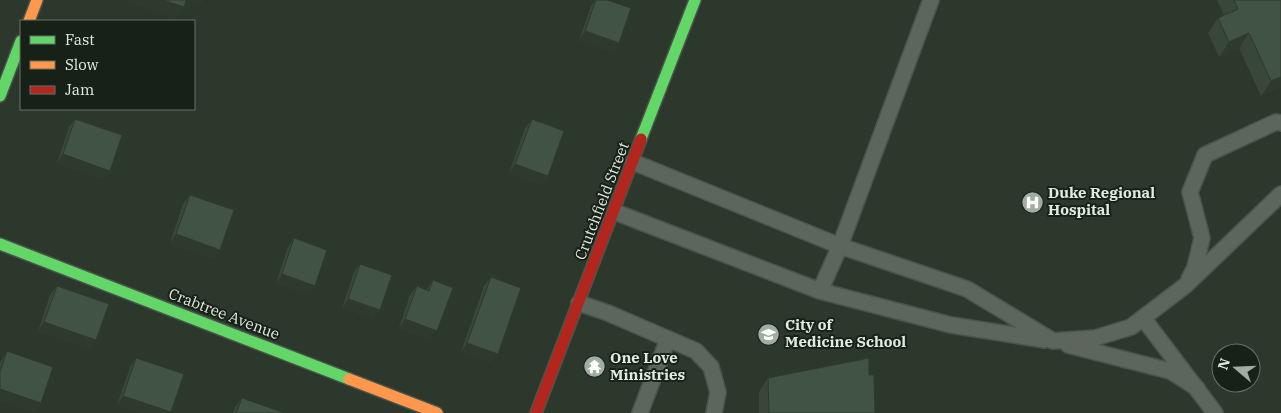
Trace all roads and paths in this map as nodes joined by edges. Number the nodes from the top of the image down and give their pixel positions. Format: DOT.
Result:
graph roads {
  1 [pos="37,0"];
  2 [pos="695,0"];
  3 [pos="931,0"];
  4 [pos="29,20"];
  5 [pos="20,44"];
  6 [pos="0,96"];
  7 [pos="1281,123"];
  8 [pos="633,162"];
  9 [pos="1281,194"];
  10 [pos="615,212"];
  11 [pos="0,244"];
  12 [pos="840,246"];
  13 [pos="1186,284"];
  14 [pos="820,290"];
  15 [pos="579,303"];
  16 [pos="1143,318"];
  17 [pos="668,339"];
  18 [pos="1052,341"];
  19 [pos="1197,388"];
  20 [pos="437,413"];
  21 [pos="536,413"];
  22 [pos="640,413"];
  23 [pos="714,413"];
  24 [pos="1216,413"];
  1 -- 4 [label="street"];
  2 -- 8 [label="street, Crutchfield Street"];
  3 -- 12 [label="lane"];
  5 -- 6 [label="street"];
  7 -- 13 [label="lane"];
  8 -- 10 [label="street, Crutchfield Street"];
  8 -- 12 [label="lane"];
  9 -- 13 [label="lane"];
  10 -- 14 [label="lane"];
  10 -- 15 [label="street, Crutchfield Street"];
  11 -- 20 [label="street, Crabtree Avenue"];
  12 -- 14 [label="lane"];
  12 -- 18 [label="lane"];
  13 -- 16 [label="lane"];
  14 -- 18 [label="lane"];
  15 -- 17 [label="lane"];
  15 -- 21 [label="street, Crutchfield Street"];
  16 -- 18 [label="lane"];
  16 -- 19 [label="lane"];
  17 -- 22 [label="lane"];
  17 -- 23 [label="lane"];
  18 -- 19 [label="lane"];
  19 -- 24 [label="lane"];
}
